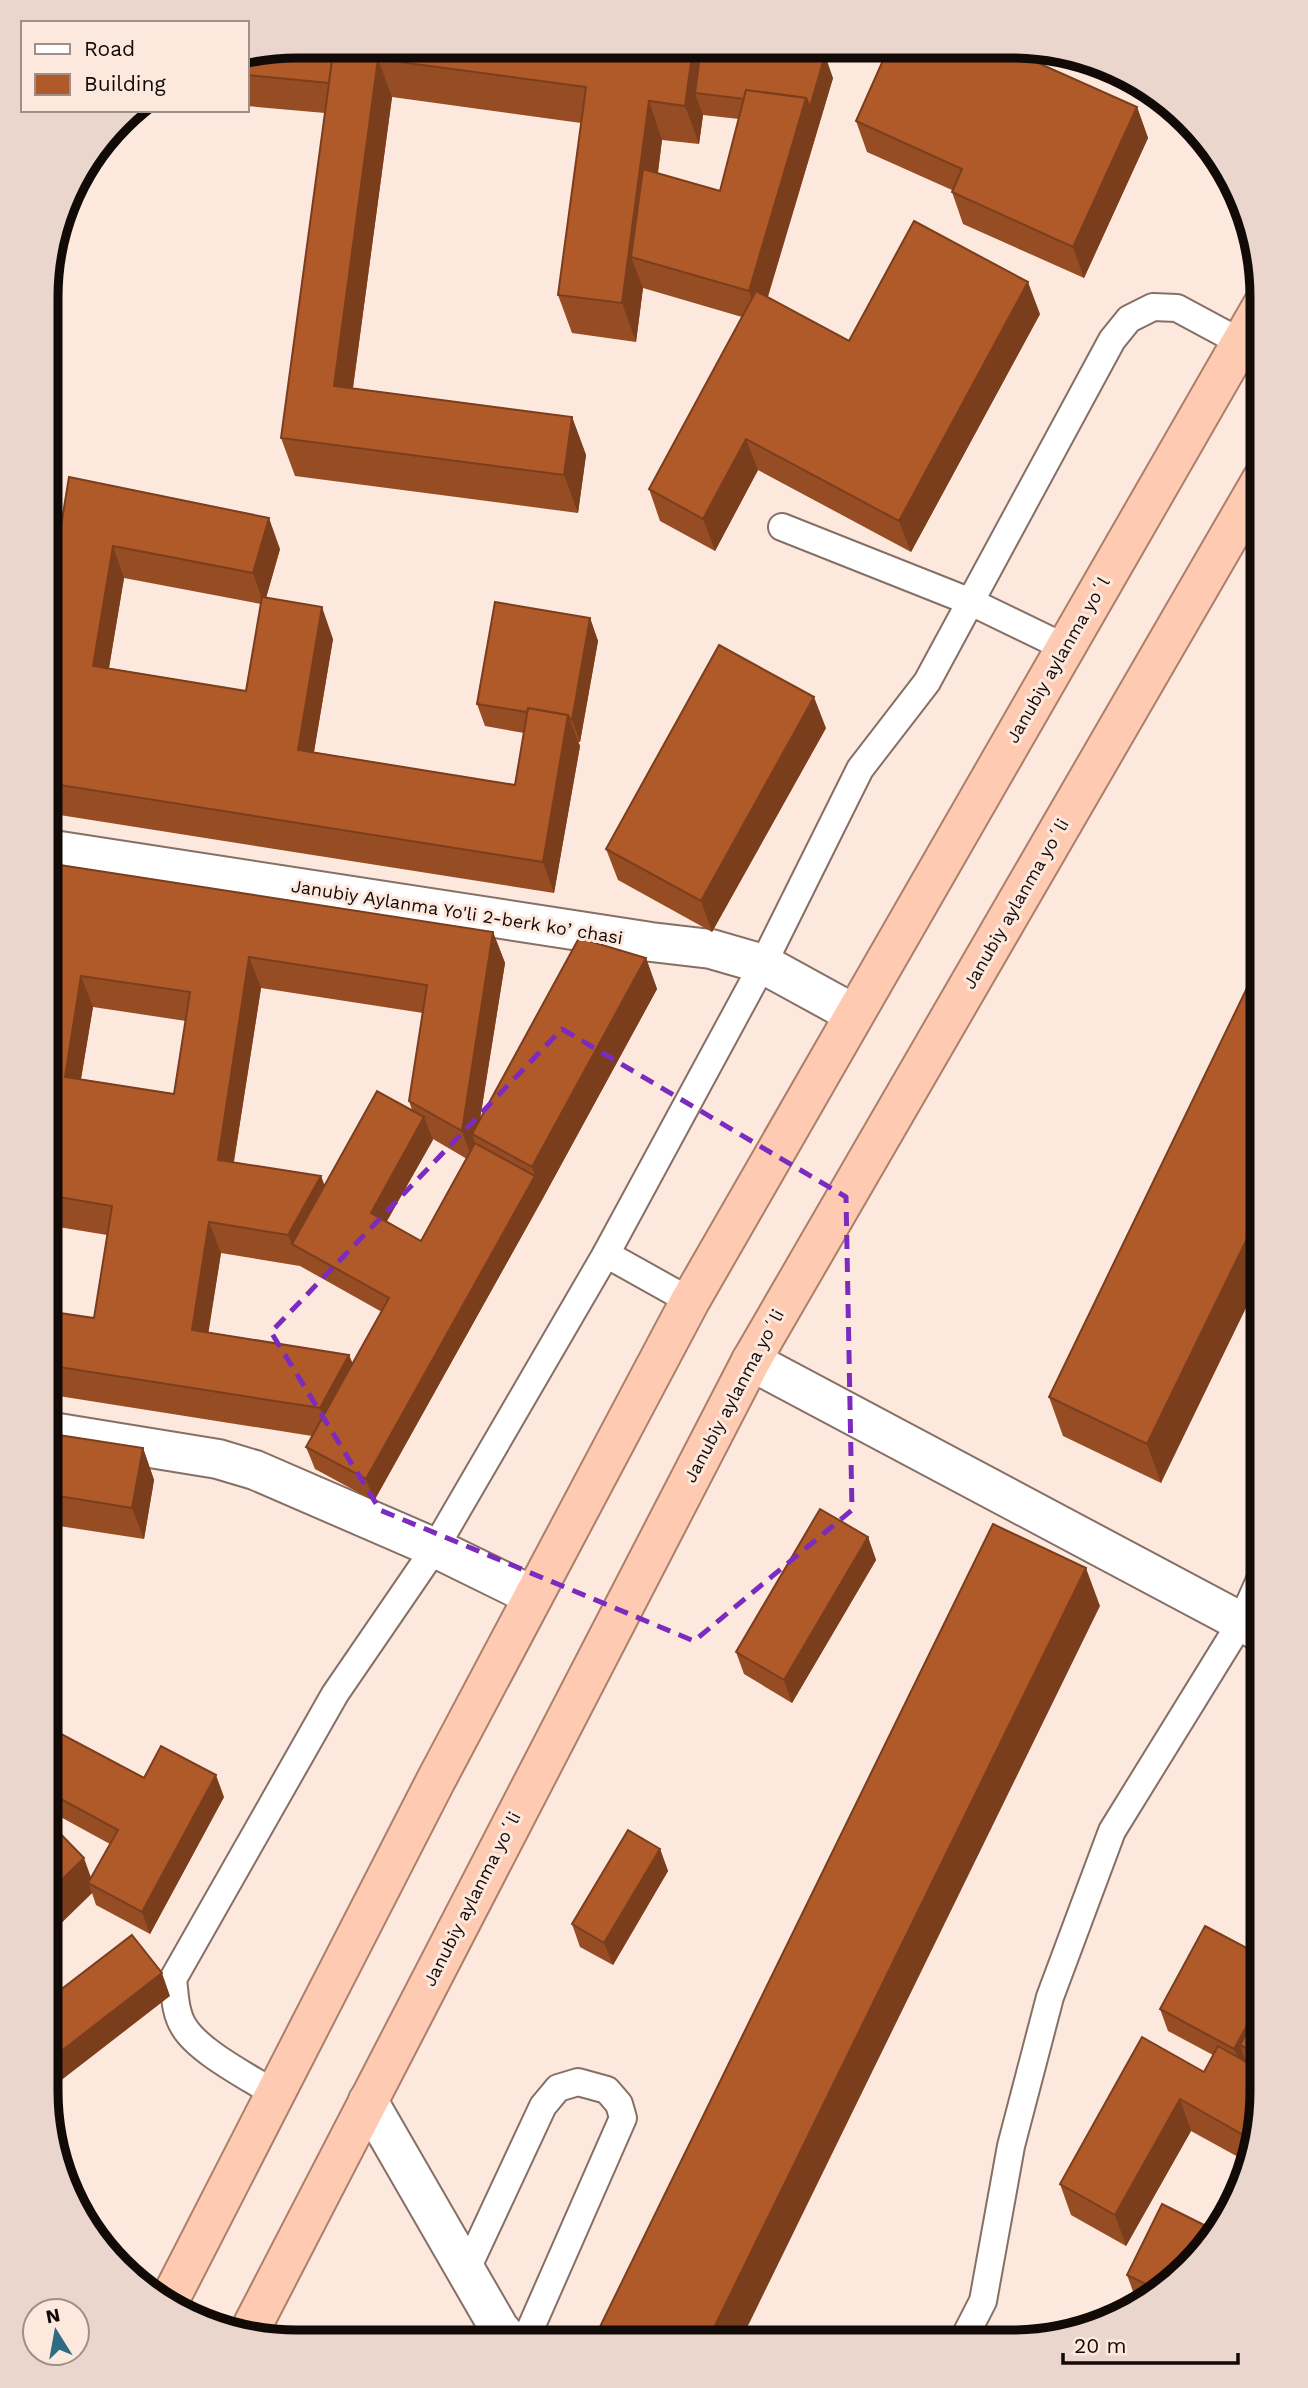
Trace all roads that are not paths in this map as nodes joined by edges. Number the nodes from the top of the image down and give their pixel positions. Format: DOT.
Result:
graph roads {
  1 [pos="1250,328"];
  2 [pos="1242,342"];
  3 [pos="1250,500"];
  4 [pos="782,527"];
  5 [pos="971,602"];
  6 [pos="1066,648"];
  7 [pos="58,851"];
  8 [pos="763,964"];
  9 [pos="854,1014"];
  10 [pos="606,1254"];
  11 [pos="690,1301"];
  12 [pos="751,1361"];
  13 [pos="58,1433"];
  14 [pos="435,1548"];
  15 [pos="533,1596"];
  16 [pos="1250,1627"];
  17 [pos="1250,1629"];
  18 [pos="275,2094"];
  19 [pos="368,2101"];
  20 [pos="466,2271"];
  21 [pos="173,2295"];
  22 [pos="252,2325"];
  23 [pos="501,2330"];
  24 [pos="530,2330"];
  25 [pos="968,2330"];
  1 -- 2 [label="highway, Janubiy aylanma yoʻl"];
  2 -- 5 [label="lane"];
  2 -- 6 [label="highway, Janubiy aylanma yoʻl"];
  3 -- 12 [label="highway, Janubiy aylanma yoʻli"];
  4 -- 5 [label="lane"];
  5 -- 6 [label="lane"];
  5 -- 8 [label="lane"];
  6 -- 9 [label="highway, Janubiy aylanma yoʻl"];
  7 -- 8 [label="street, Janubiy Аylanma Yo'li 2-berk koʼchasi"];
  8 -- 9 [label="street, Janubiy Аylanma Yo'li 2-berk koʼchasi"];
  8 -- 10 [label="lane"];
  9 -- 11 [label="highway"];
  10 -- 11 [label="lane"];
  10 -- 14 [label="lane"];
  11 -- 15 [label="highway"];
  12 -- 16 [label="street"];
  12 -- 19 [label="highway, Janubiy aylanma yoʻli"];
  13 -- 14 [label="street"];
  14 -- 15 [label="street"];
  14 -- 18 [label="lane"];
  15 -- 18 [label="highway"];
  17 -- 25 [label="lane"];
  18 -- 21 [label="highway"];
  19 -- 20 [label="street"];
  19 -- 22 [label="highway, Janubiy aylanma yoʻli"];
  20 -- 23 [label="street"];
  20 -- 24 [label="lane"];
}
